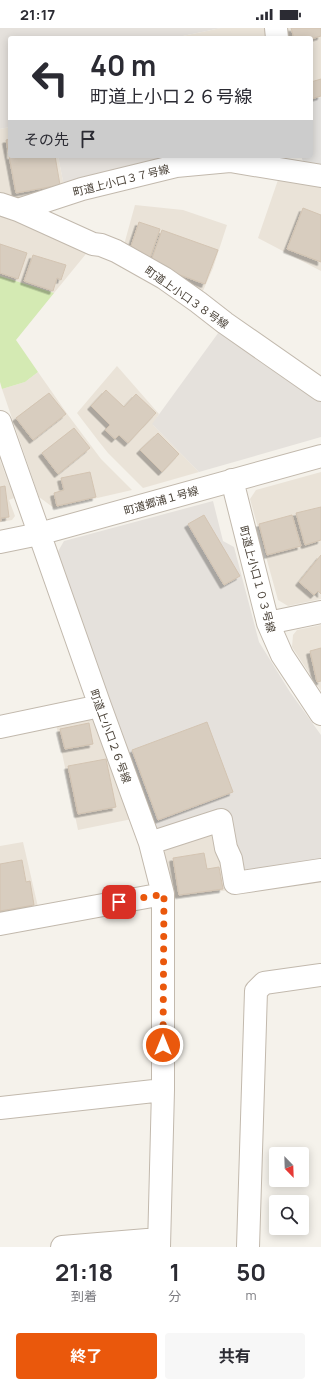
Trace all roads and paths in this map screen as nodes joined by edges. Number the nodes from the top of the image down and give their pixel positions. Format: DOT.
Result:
graph roads {
  1 [pos="296,164"];
  2 [pos="321,176"];
  3 [pos="9,207"];
  4 [pos="321,390"];
  5 [pos="0,422"];
  6 [pos="4,444"];
  7 [pos="321,456"];
  8 [pos="232,480"];
  9 [pos="39,534"];
  10 [pos="0,542"];
  11 [pos="321,612"];
  12 [pos="268,623"];
  13 [pos="100,706"];
  14 [pos="321,714"];
  15 [pos="0,727"];
  16 [pos="150,843"];
  17 [pos="321,870"];
  18 [pos="164,894"];
  19 [pos="0,924"];
  20 [pos="321,975"];
  21 [pos="163,1090"];
  22 [pos="0,1108"];
  23 [pos="159,1243"];
  24 [pos="62,1247"];
  25 [pos="248,1247"];
  1 -- 2 [label="street, 町道上小口３７号線"];
  1 -- 3 [label="street, 町道上小口３７号線"];
  3 -- 4 [label="street, 町道上小口３８号線"];
  5 -- 6 [label="street, 町道上小口２６号線"];
  6 -- 9 [label="street, 町道上小口２６号線"];
  7 -- 8 [label="street, 町道郷浦１号線"];
  8 -- 9 [label="street, 町道郷浦１号線"];
  8 -- 12 [label="street, 町道上小口１０３号線"];
  9 -- 10 [label="street, 町道郷浦１号線"];
  9 -- 13 [label="street, 町道上小口２６号線"];
  11 -- 12 [label="street"];
  12 -- 14 [label="street, 町道上小口１０３号線"];
  13 -- 15 [label="street"];
  13 -- 16 [label="street, 町道上小口２６号線"];
  16 -- 17 [label="street"];
  16 -- 18 [label="street, 町道上小口２６号線"];
  18 -- 19 [label="street"];
  18 -- 21 [label="street, 町道上小口２６号線"];
  20 -- 25 [label="street"];
  21 -- 22 [label="street"];
  21 -- 23 [label="street, 町道上小口２６号線"];
  23 -- 24 [label="street"];
}
